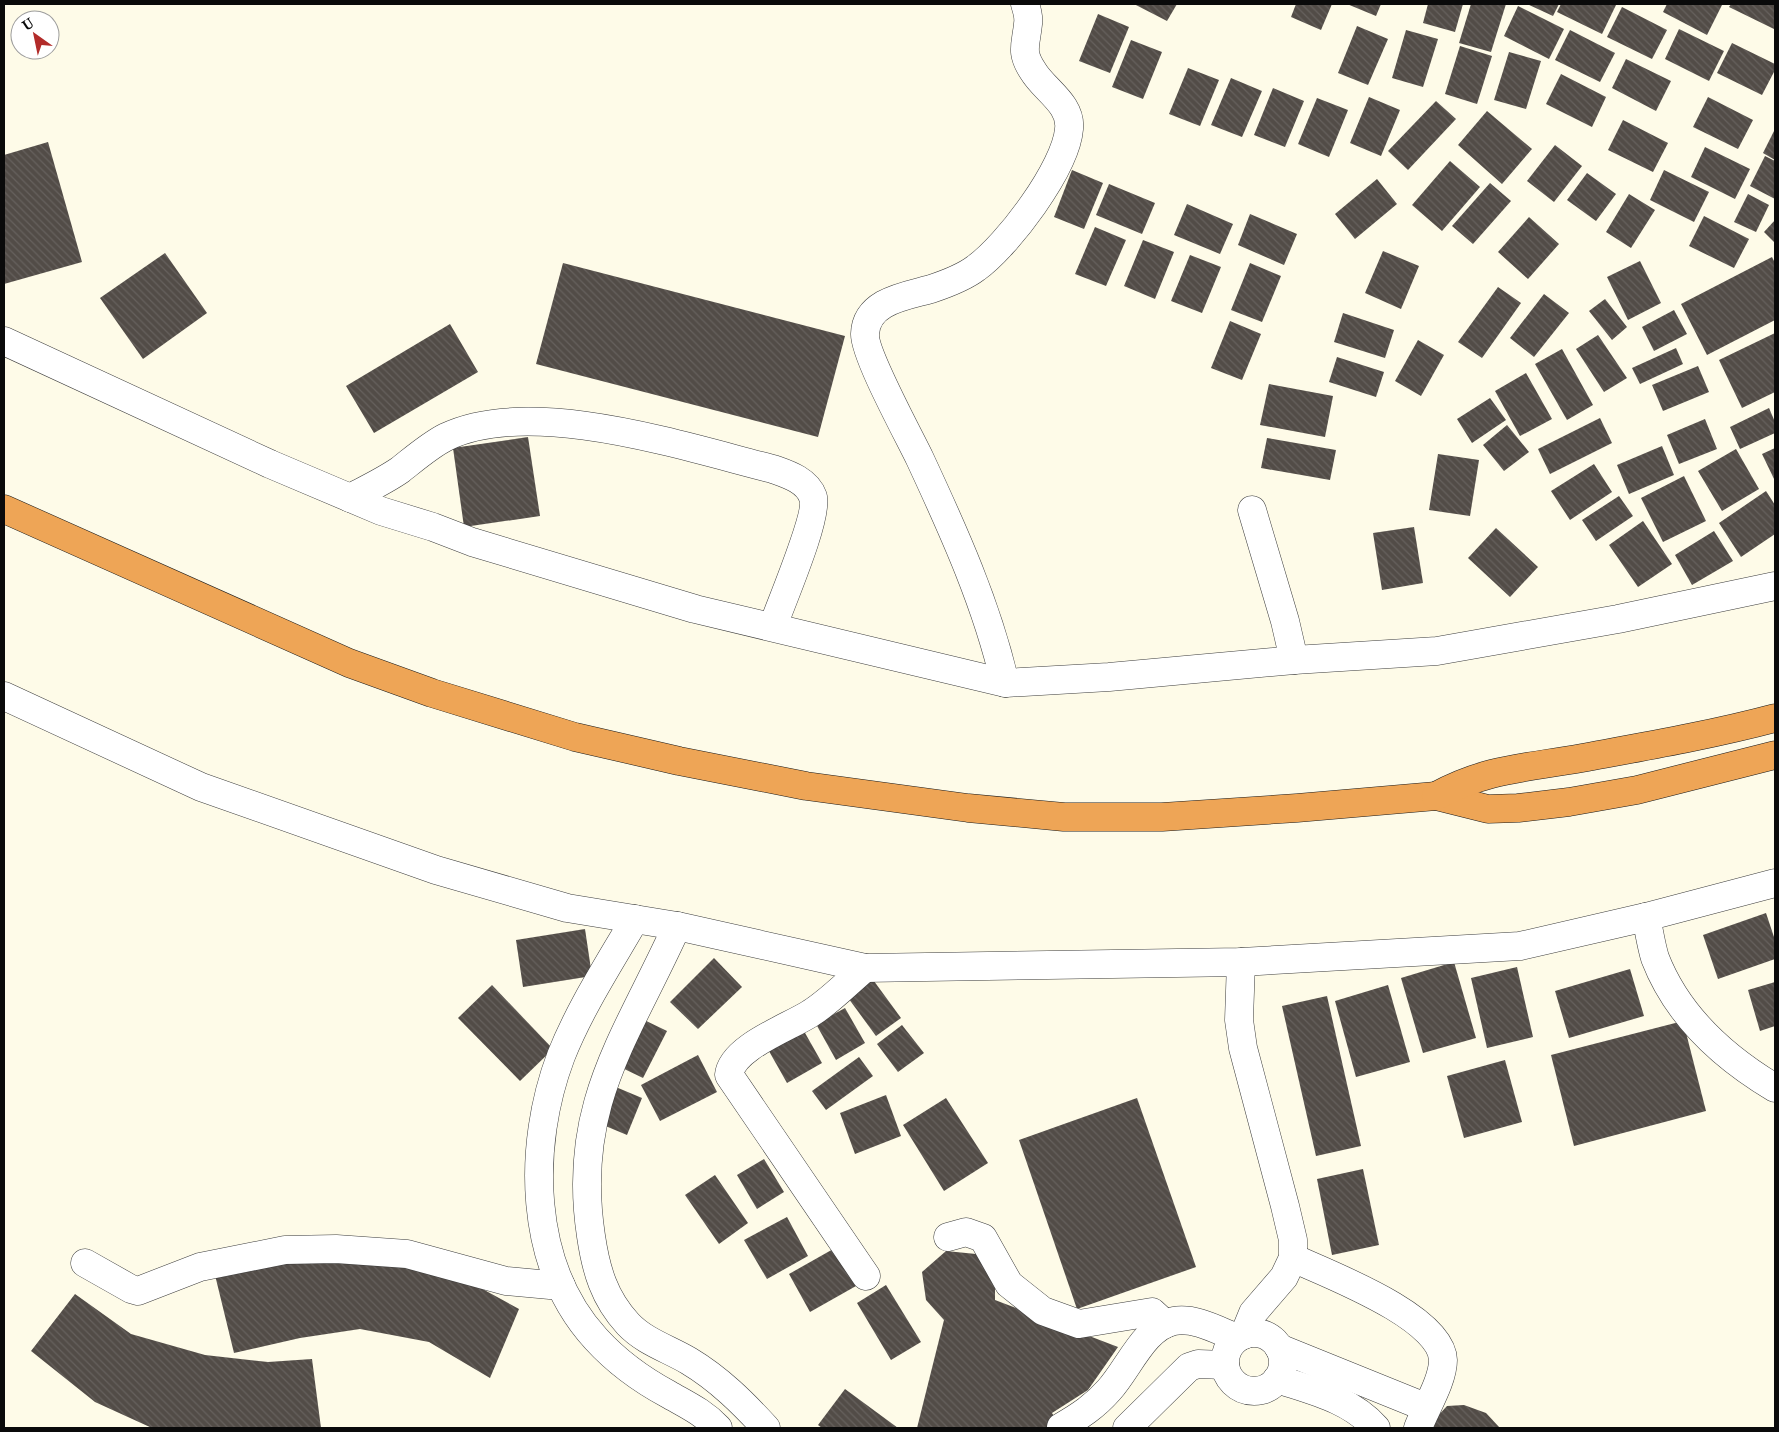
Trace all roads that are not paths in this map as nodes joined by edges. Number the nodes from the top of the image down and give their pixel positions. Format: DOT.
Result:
graph roads {
  1 [pos="1025,4"];
  2 [pos="4,341"];
  3 [pos="350,498"];
  4 [pos="4,509"];
  5 [pos="1252,510"];
  6 [pos="1775,586"];
  7 [pos="773,626"];
  8 [pos="1294,660"];
  9 [pos="1006,683"];
  10 [pos="4,696"];
  11 [pos="1775,718"];
  12 [pos="1775,755"];
  13 [pos="1436,796"];
  14 [pos="1775,883"];
  15 [pos="1646,917"];
  16 [pos="635,919"];
  17 [pos="677,926"];
  18 [pos="1241,962"];
  19 [pos="865,968"];
  20 [pos="1775,1088"];
  21 [pos="948,1237"];
  22 [pos="1293,1258"];
  23 [pos="85,1263"];
  24 [pos="866,1276"];
  25 [pos="561,1286"];
  26 [pos="611,1302"];
  27 [pos="580,1319"];
  28 [pos="1166,1324"];
  29 [pos="1240,1337"];
  30 [pos="1279,1348"];
  31 [pos="1225,1365"];
  32 [pos="1277,1379"];
  33 [pos="1421,1418"];
  34 [pos="1061,1426"];
  35 [pos="718,1428"];
  36 [pos="766,1428"];
  37 [pos="1127,1428"];
  38 [pos="1376,1428"];
  1 -- 9 [label="street"];
  2 -- 3 [label="street"];
  3 -- 7 [label="street"];
  3 -- 7 [label="street"];
  4 -- 13 [label="highway"];
  5 -- 8 [label="street"];
  6 -- 8 [label="street"];
  7 -- 9 [label="street"];
  8 -- 9 [label="street"];
  10 -- 16 [label="street"];
  11 -- 13 [label="highway"];
  12 -- 13 [label="highway"];
  14 -- 15 [label="street"];
  15 -- 18 [label="street"];
  15 -- 20 [label="street"];
  16 -- 17 [label="street"];
  16 -- 25 [label="street"];
  17 -- 19 [label="street"];
  17 -- 26 [label="street"];
  18 -- 19 [label="street"];
  18 -- 22 [label="street"];
  19 -- 24 [label="street"];
  21 -- 28 [label="street"];
  22 -- 29 [label="street"];
  22 -- 33 [label="street"];
  23 -- 25 [label="street"];
  25 -- 27 [label="street"];
  26 -- 27 [label="street"];
  26 -- 36 [label="street"];
  27 -- 35 [label="street"];
  28 -- 29 [label="street"];
  28 -- 34 [label="street"];
  29 -- 30 [label="street"];
  29 -- 31 [label="street"];
  30 -- 32 [label="street"];
  30 -- 33 [label="street"];
  31 -- 32 [label="street"];
  31 -- 37 [label="street"];
  32 -- 38 [label="street"];
}
